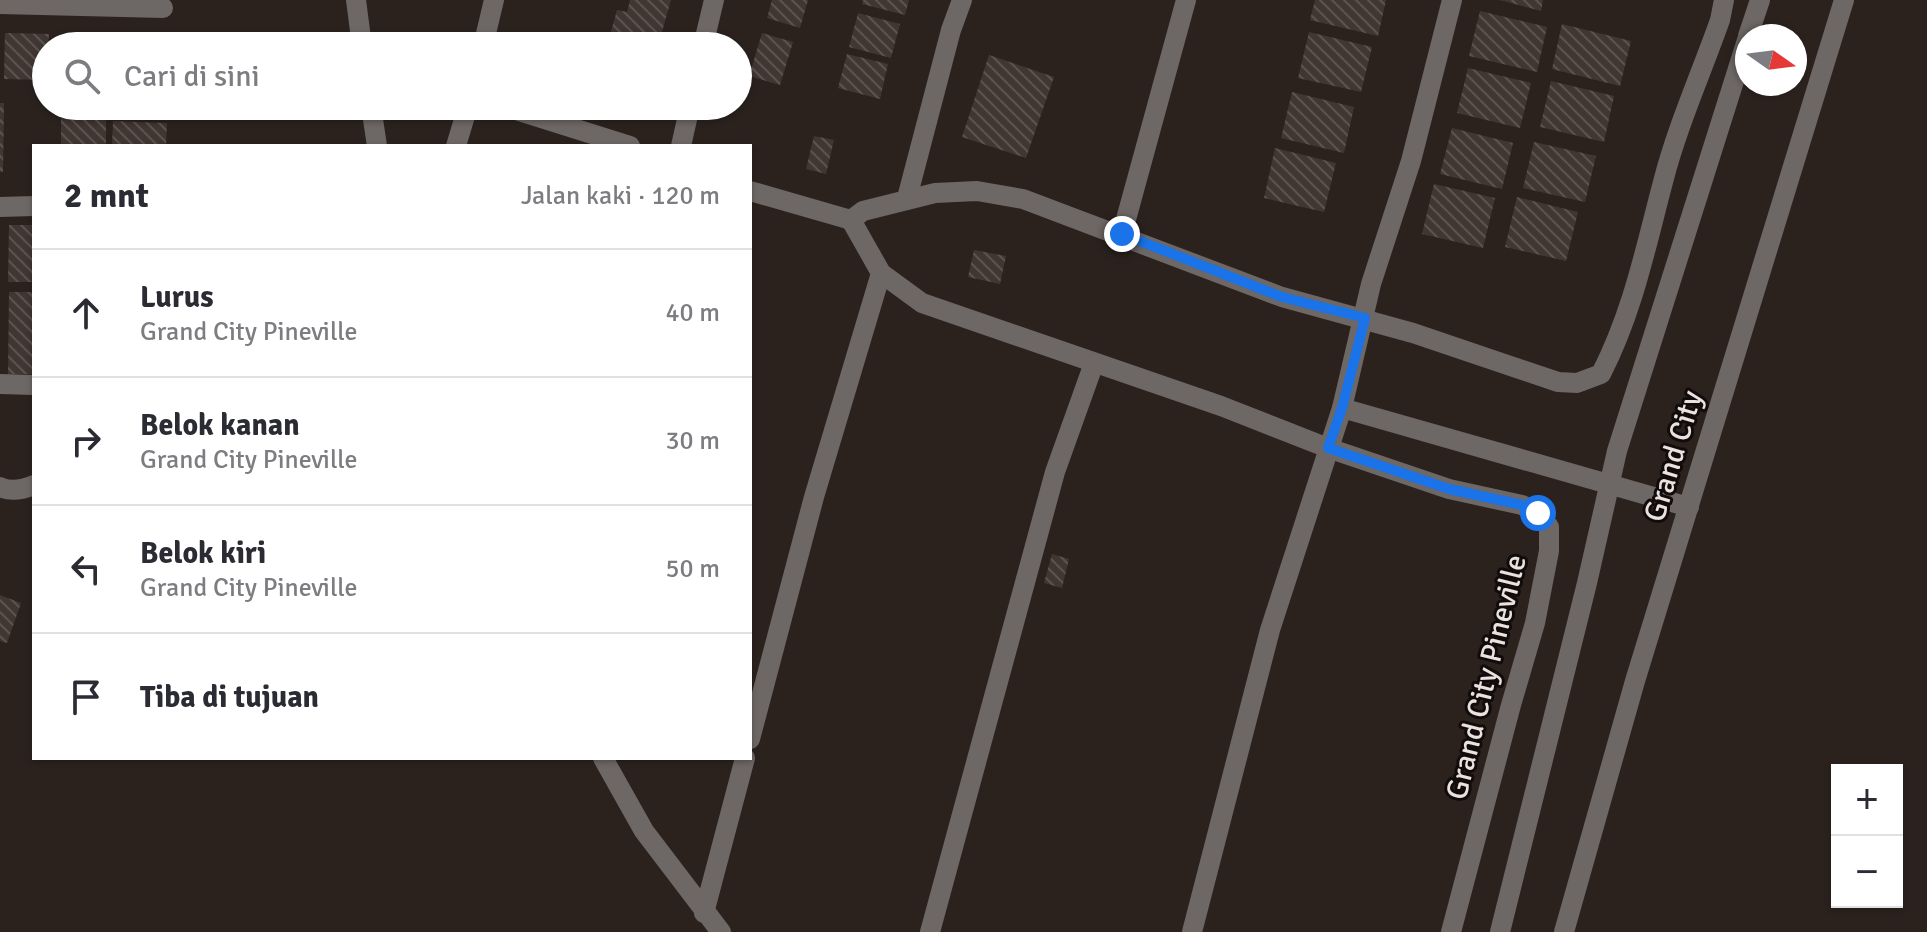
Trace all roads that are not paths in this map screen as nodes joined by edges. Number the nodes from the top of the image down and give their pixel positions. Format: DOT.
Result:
graph roads {
  1 [pos="356,0"];
  2 [pos="494,0"];
  3 [pos="714,0"];
  4 [pos="962,0"];
  5 [pos="1186,0"];
  6 [pos="1452,0"];
  7 [pos="1724,0"];
  8 [pos="1760,0"];
  9 [pos="1844,0"];
  10 [pos="0,4"];
  11 [pos="163,8"];
  12 [pos="1752,24"];
  13 [pos="360,32"];
  14 [pos="486,32"];
  15 [pos="706,32"];
  16 [pos="1735,79"];
  17 [pos="373,120"];
  18 [pos="464,120"];
  19 [pos="547,120"];
  20 [pos="687,120"];
  21 [pos="377,144"];
  22 [pos="457,144"];
  23 [pos="624,144"];
  24 [pos="681,144"];
  25 [pos="752,192"];
  26 [pos="907,198"];
  27 [pos="32,206"];
  28 [pos="0,207"];
  29 [pos="851,220"];
  30 [pos="1122,234"];
  31 [pos="881,273"];
  32 [pos="1365,318"];
  33 [pos="1094,363"];
  34 [pos="0,384"];
  35 [pos="32,385"];
  36 [pos="1342,408"];
  37 [pos="1328,448"];
  38 [pos="1609,484"];
  39 [pos="32,486"];
  40 [pos="0,487"];
  41 [pos="1689,507"];
  42 [pos="752,731"];
  43 [pos="604,760"];
  44 [pos="744,760"];
  45 [pos="704,913"];
  46 [pos="721,932"];
  47 [pos="930,932"];
  48 [pos="1192,932"];
  49 [pos="1451,932"];
  50 [pos="1500,932"];
  51 [pos="1564,932"];
  1 -- 13 [label="street"];
  2 -- 14 [label="street"];
  3 -- 15 [label="street"];
  4 -- 26 [label="street"];
  5 -- 30 [label="street"];
  6 -- 32 [label="street"];
  7 -- 32 [label="street"];
  8 -- 12 [label="street, Grand City"];
  9 -- 41 [label="street, Grand City"];
  10 -- 11 [label="street"];
  16 -- 38 [label="street, Grand City"];
  17 -- 21 [label="street"];
  18 -- 22 [label="street"];
  19 -- 23 [label="street"];
  20 -- 24 [label="street"];
  25 -- 29 [label="street"];
  26 -- 29 [label="street"];
  26 -- 30 [label="street"];
  27 -- 28 [label="street"];
  29 -- 31 [label="street, Grand City Pineville"];
  30 -- 32 [label="street"];
  31 -- 33 [label="street, Grand City Pineville"];
  31 -- 42 [label="street"];
  32 -- 36 [label="street"];
  33 -- 37 [label="street, Grand City Pineville"];
  33 -- 47 [label="street"];
  34 -- 35 [label="street"];
  36 -- 37 [label="street"];
  36 -- 38 [label="street"];
  37 -- 48 [label="street"];
  37 -- 49 [label="street, Grand City Pineville"];
  38 -- 41 [label="street"];
  38 -- 50 [label="street, Grand City"];
  39 -- 40 [label="street"];
  41 -- 51 [label="street, Grand City"];
  43 -- 45 [label="street"];
  44 -- 45 [label="street"];
  45 -- 46 [label="street"];
}
